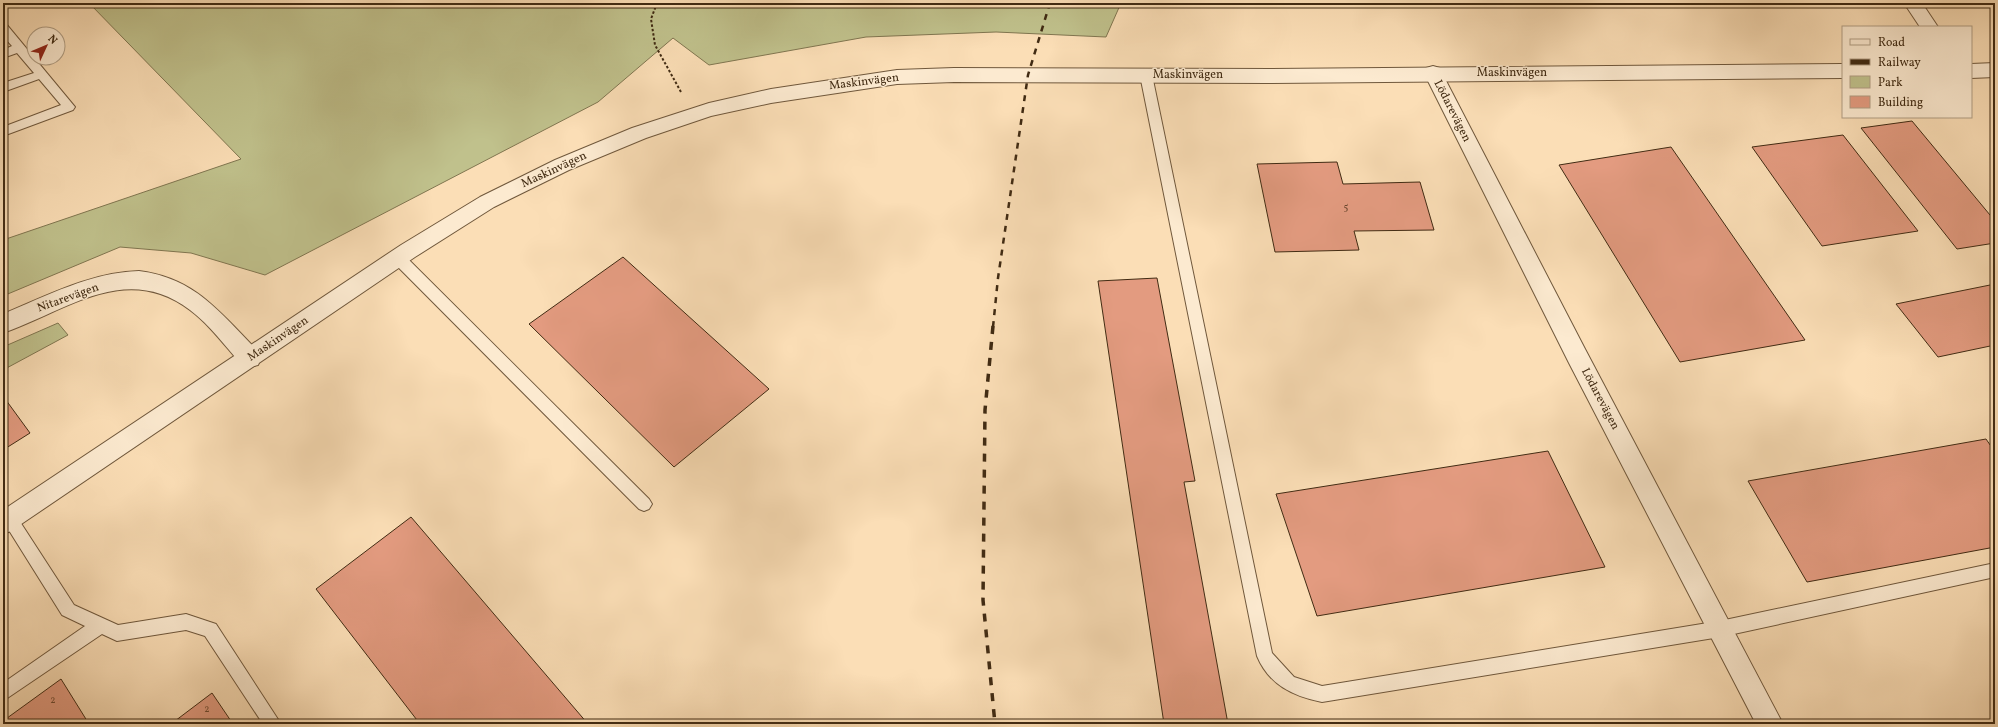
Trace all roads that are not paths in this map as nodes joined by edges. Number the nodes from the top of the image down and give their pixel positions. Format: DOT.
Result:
graph roads {
  1 [pos="1913,3"];
  2 [pos="1928,26"];
  3 [pos="3,28"];
  4 [pos="20,48"];
  5 [pos="3,54"];
  6 [pos="1995,70"];
  7 [pos="1842,71"];
  8 [pos="1972,71"];
  9 [pos="1433,73"];
  10 [pos="42,74"];
  11 [pos="1146,75"];
  12 [pos="3,88"];
  13 [pos="3,132"];
  14 [pos="398,258"];
  15 [pos="3,324"];
  16 [pos="250,358"];
  17 [pos="644,504"];
  18 [pos="6,521"];
  19 [pos="1995,570"];
  20 [pos="101,625"];
  21 [pos="1720,629"];
  22 [pos="3,693"];
  23 [pos="273,724"];
  24 [pos="1770,724"];
  1 -- 2 [label="street"];
  3 -- 4 [label="lane"];
  4 -- 5 [label="lane"];
  4 -- 10 [label="lane"];
  6 -- 8 [label="street"];
  7 -- 9 [label="street, Maskinvägen"];
  9 -- 11 [label="street, Maskinvägen"];
  9 -- 21 [label="street, Lödarevägen"];
  10 -- 12 [label="lane"];
  10 -- 13 [label="lane"];
  11 -- 14 [label="street, Maskinvägen"];
  11 -- 21 [label="lane"];
  14 -- 16 [label="street, Maskinvägen"];
  14 -- 17 [label="lane"];
  15 -- 16 [label="street, Nitarevägen"];
  16 -- 18 [label="street, Maskinvägen"];
  18 -- 20 [label="lane"];
  19 -- 21 [label="lane"];
  20 -- 22 [label="lane"];
  20 -- 23 [label="lane"];
  21 -- 24 [label="street, Lödarevägen"];
}
